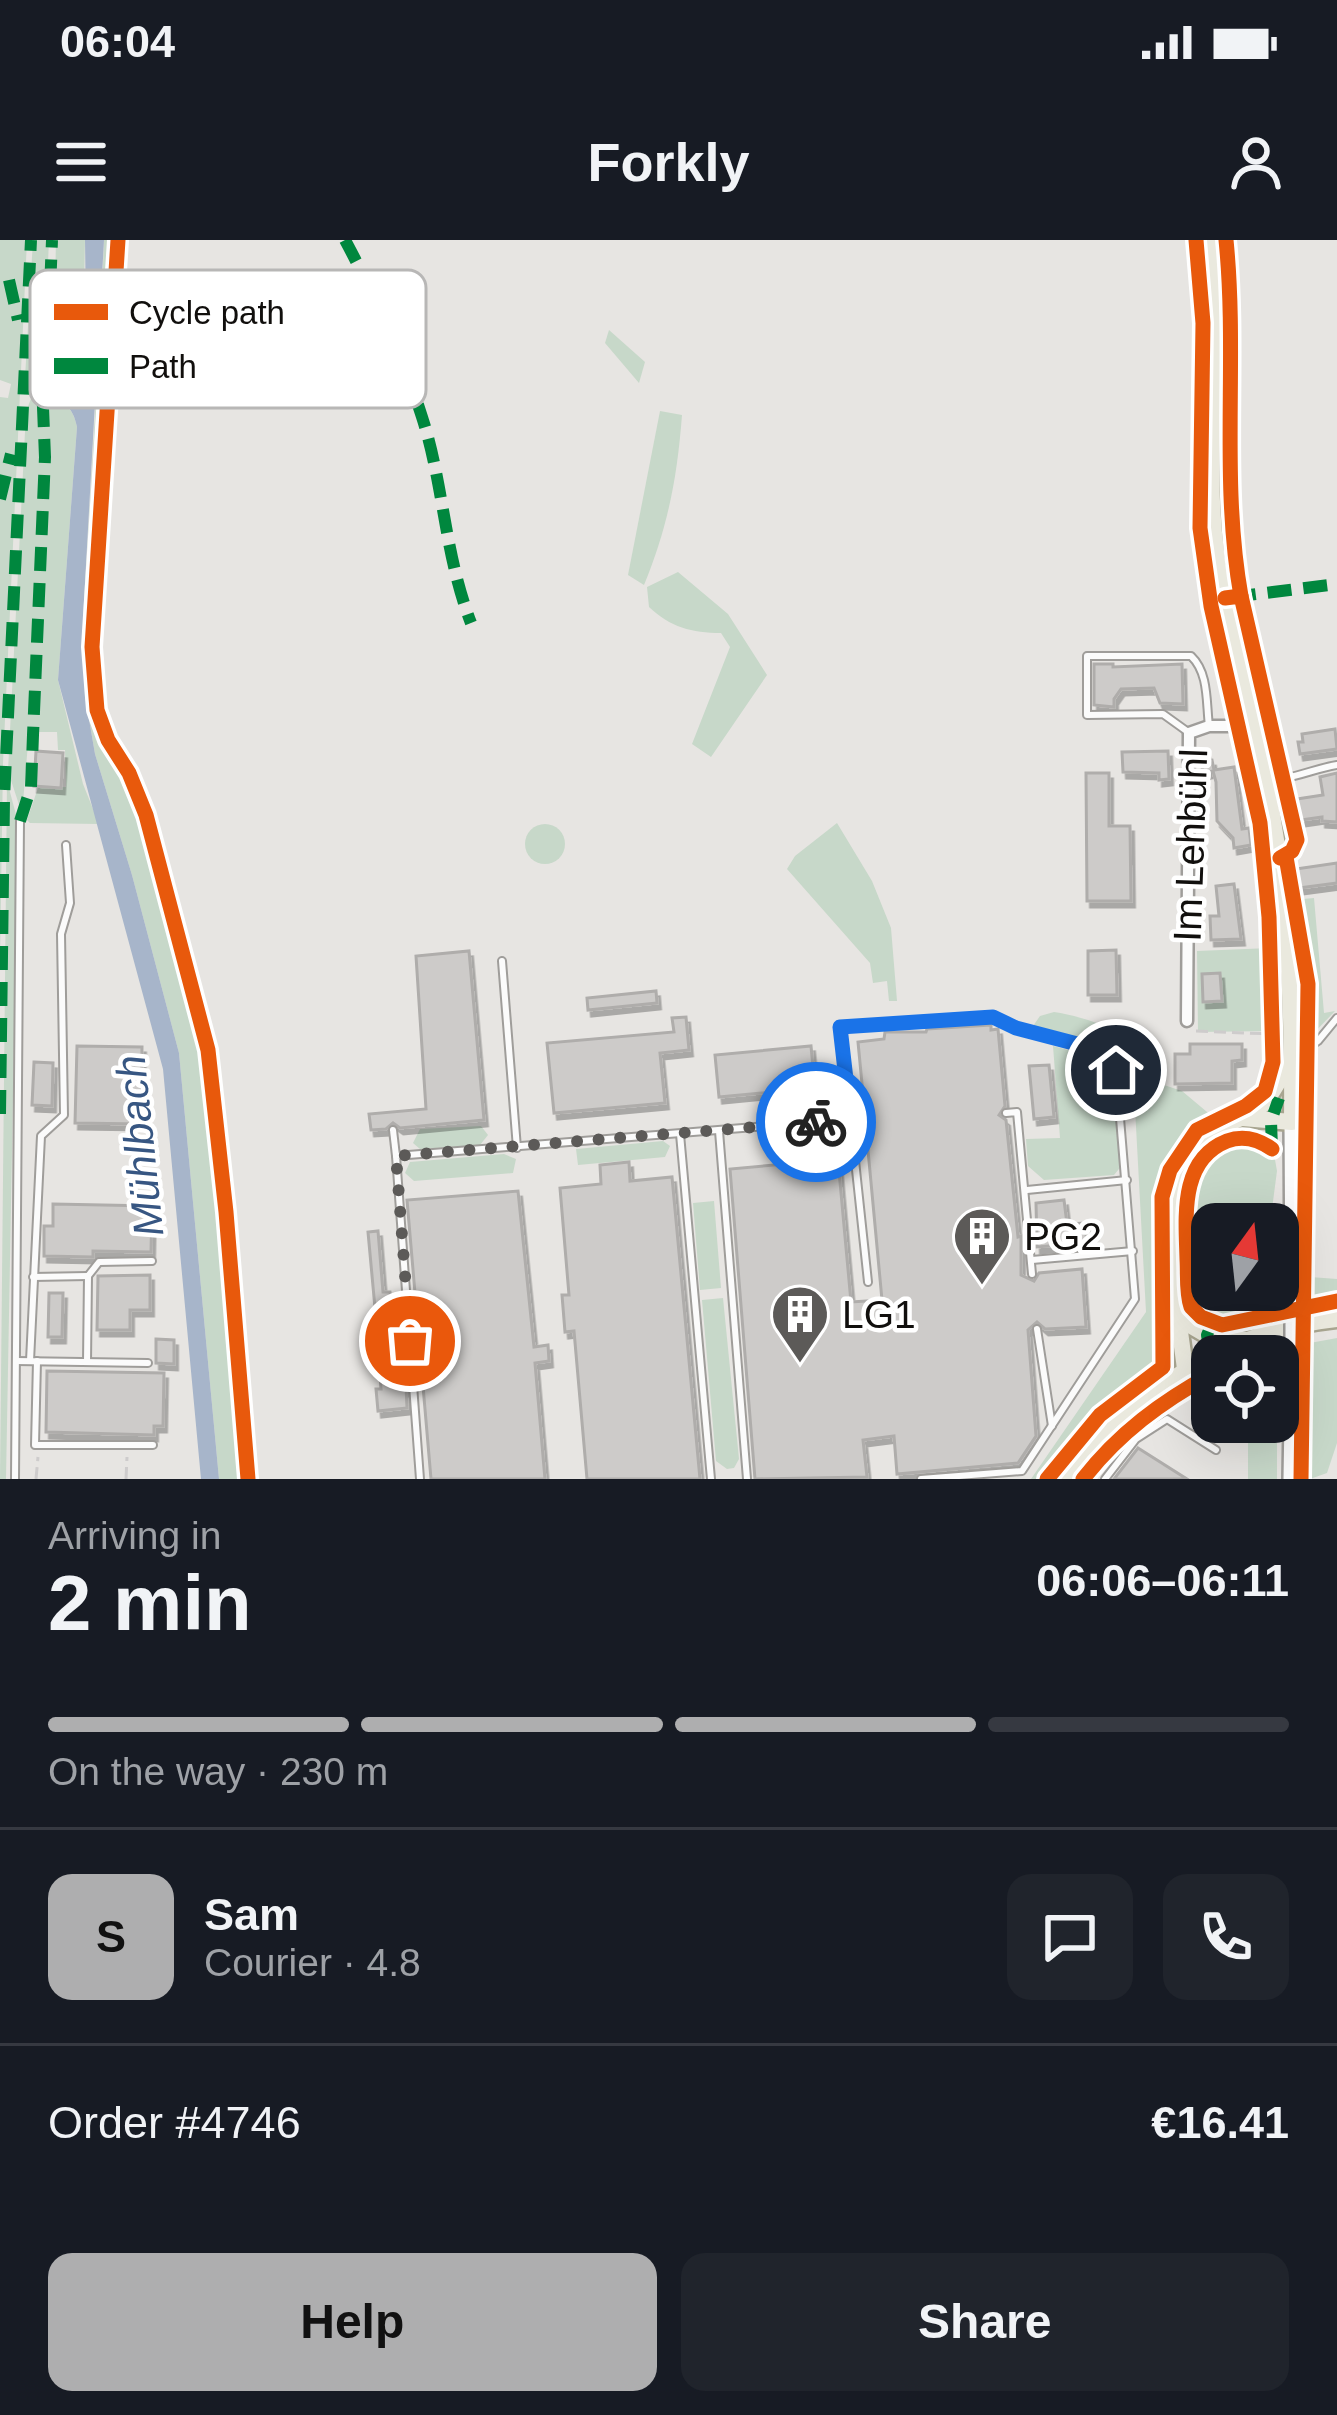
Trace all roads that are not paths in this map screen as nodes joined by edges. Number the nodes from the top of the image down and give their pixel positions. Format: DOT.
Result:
graph roads {
  1 [pos="1211,240"];
  2 [pos="1224,598"];
  3 [pos="1209,726"];
  4 [pos="1254,726"];
  5 [pos="1190,734"];
  6 [pos="1337,765"];
  7 [pos="1285,778"];
  8 [pos="20,821"];
  9 [pos="66,844"];
  10 [pos="1280,858"];
  11 [pos="502,961"];
  12 [pos="1337,1018"];
  13 [pos="1187,1021"];
  14 [pos="1292,1061"];
  15 [pos="1006,1113"];
  16 [pos="1243,1118"];
  17 [pos="865,1122"];
  18 [pos="1292,1122"];
  19 [pos="851,1123"];
  20 [pos="393,1130"];
  21 [pos="719,1130"];
  22 [pos="680,1134"];
  23 [pos="517,1148"];
  24 [pos="396,1156"];
  25 [pos="1127,1180"];
  26 [pos="1027,1190"];
  27 [pos="1133,1251"];
  28 [pos="1032,1259"];
  29 [pos="152,1261"];
  30 [pos="1032,1274"];
  31 [pos="33,1276"];
  32 [pos="88,1276"];
  33 [pos="868,1282"];
  34 [pos="1187,1315"];
  35 [pos="1337,1319"];
  36 [pos="1037,1330"];
  37 [pos="1240,1332"];
  38 [pos="16,1361"];
  39 [pos="33,1361"];
  40 [pos="87,1362"];
  41 [pos="148,1363"];
  42 [pos="1185,1369"];
  43 [pos="1052,1426"];
  44 [pos="153,1445"];
  45 [pos="1216,1450"];
  46 [pos="15,1479"];
  47 [pos="420,1479"];
  48 [pos="711,1479"];
  49 [pos="747,1479"];
  50 [pos="921,1479"];
  51 [pos="1069,1479"];
  52 [pos="1105,1479"];
  53 [pos="1291,1479"];
  1 -- 2 [label="main road"];
  2 -- 4 [label="main road"];
  2 -- 7 [label="lane"];
  3 -- 4 [label="street, Im Lehbühl"];
  3 -- 5 [label="street, Im Lehbühl"];
  3 -- 5 [label="lane"];
  4 -- 10 [label="main road"];
  5 -- 13 [label="street, Im Lehbühl"];
  6 -- 7 [label="lane"];
  7 -- 10 [label="lane"];
  8 -- 38 [label="lane"];
  9 -- 31 [label="lane"];
  10 -- 14 [label="main road"];
  11 -- 23 [label="lane"];
  12 -- 14 [label="lane"];
  14 -- 16 [label="main road"];
  14 -- 18 [label="main road"];
  15 -- 26 [label="lane"];
  16 -- 18 [label="main road"];
  16 -- 34 [label="main road"];
  17 -- 19 [label="lane"];
  18 -- 53 [label="main road, bridge"];
  19 -- 21 [label="lane"];
  19 -- 25 [label="lane"];
  19 -- 33 [label="lane"];
  20 -- 24 [label="lane"];
  21 -- 22 [label="lane"];
  21 -- 49 [label="lane"];
  22 -- 23 [label="lane"];
  22 -- 48 [label="lane"];
  23 -- 24 [label="lane"];
  24 -- 47 [label="lane"];
  25 -- 26 [label="lane"];
  25 -- 27 [label="lane"];
  26 -- 28 [label="lane"];
  27 -- 28 [label="lane"];
  27 -- 43 [label="lane"];
  28 -- 30 [label="lane"];
  29 -- 32 [label="lane"];
  31 -- 32 [label="lane"];
  31 -- 39 [label="lane"];
  32 -- 40 [label="lane"];
  34 -- 37 [label="main road"];
  34 -- 42 [label="main road"];
  35 -- 37 [label="main road"];
  36 -- 43 [label="lane"];
  37 -- 42 [label="main road"];
  38 -- 39 [label="lane"];
  38 -- 46 [label="lane"];
  39 -- 40 [label="lane"];
  39 -- 44 [label="lane"];
  40 -- 41 [label="lane"];
  42 -- 51 [label="main road"];
  43 -- 50 [label="lane"];
  45 -- 52 [label="lane"];
}
